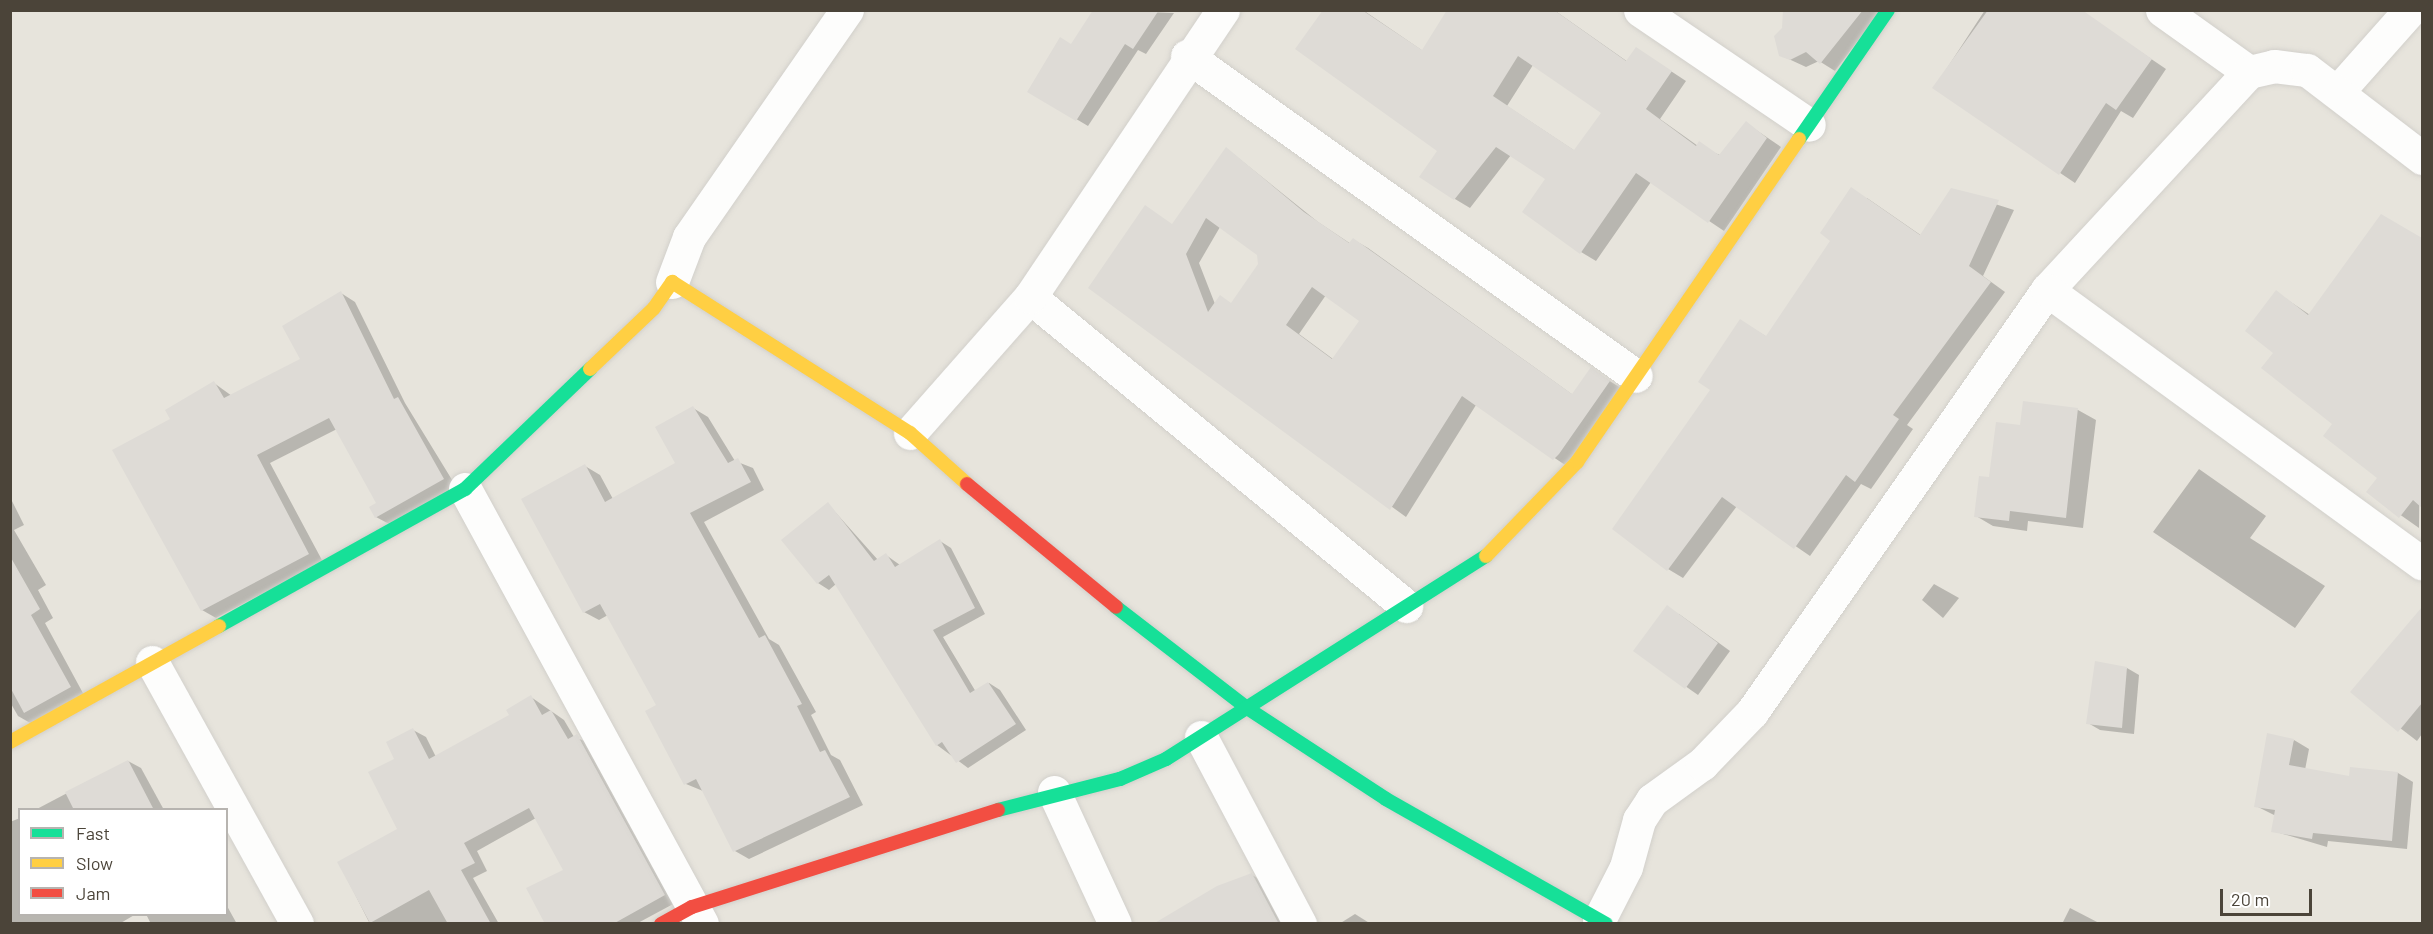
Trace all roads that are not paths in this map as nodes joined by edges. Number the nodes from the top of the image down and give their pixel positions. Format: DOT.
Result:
graph roads {
  1 [pos="847,10"];
  2 [pos="1223,10"];
  3 [pos="1640,10"];
  4 [pos="1888,10"];
  5 [pos="2162,10"];
  6 [pos="2410,10"];
  7 [pos="1187,56"];
  8 [pos="2249,72"];
  9 [pos="2339,90"];
  10 [pos="1809,125"];
  11 [pos="2422,158"];
  12 [pos="672,282"];
  13 [pos="2047,290"];
  14 [pos="1030,297"];
  15 [pos="1636,376"];
  16 [pos="910,433"];
  17 [pos="465,489"];
  18 [pos="2422,563"];
  19 [pos="1406,606"];
  20 [pos="152,662"];
  21 [pos="1247,708"];
  22 [pos="1201,737"];
  23 [pos="10,742"];
  24 [pos="1054,792"];
  25 [pos="697,915"];
  26 [pos="1602,922"];
  27 [pos="297,924"];
  28 [pos="661,924"];
  29 [pos="1115,924"];
  30 [pos="1300,924"];
  1 -- 12 [label="street"];
  2 -- 7 [label="street"];
  3 -- 10 [label="street"];
  4 -- 10 [label="street"];
  5 -- 8 [label="street"];
  6 -- 9 [label="street"];
  7 -- 14 [label="street"];
  7 -- 15 [label="street"];
  8 -- 9 [label="street"];
  8 -- 13 [label="street"];
  9 -- 11 [label="street"];
  10 -- 15 [label="street"];
  12 -- 16 [label="street"];
  12 -- 17 [label="street"];
  13 -- 18 [label="street"];
  13 -- 26 [label="street"];
  14 -- 16 [label="street"];
  14 -- 19 [label="street"];
  15 -- 19 [label="street"];
  16 -- 21 [label="street"];
  17 -- 20 [label="street"];
  17 -- 25 [label="street"];
  19 -- 21 [label="street"];
  20 -- 23 [label="street"];
  20 -- 27 [label="street"];
  21 -- 22 [label="street"];
  21 -- 26 [label="street"];
  22 -- 24 [label="street"];
  22 -- 30 [label="street"];
  24 -- 25 [label="street"];
  24 -- 29 [label="street"];
  25 -- 28 [label="street"];
}
